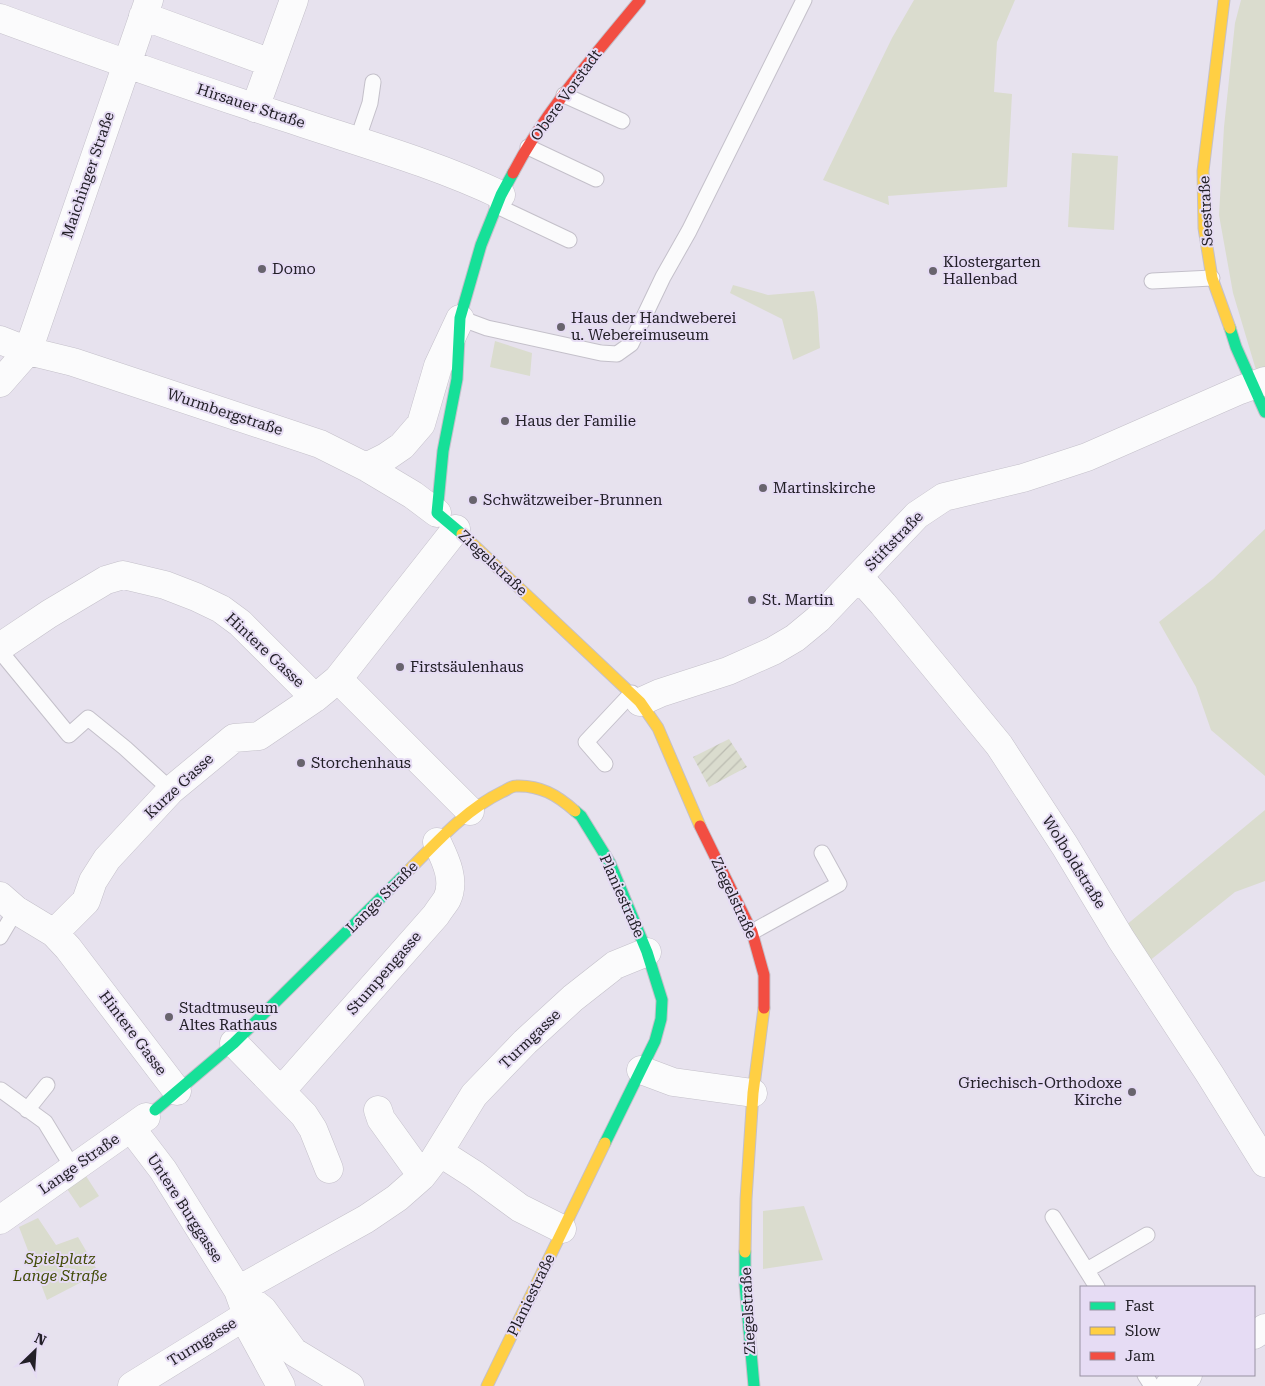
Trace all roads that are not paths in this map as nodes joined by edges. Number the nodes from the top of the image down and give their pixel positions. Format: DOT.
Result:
graph roads {
  1 [pos="294,0"];
  2 [pos="640,0"];
  3 [pos="804,0"];
  4 [pos="1224,0"];
  5 [pos="146,8"];
  6 [pos="0,18"];
  7 [pos="271,63"];
  8 [pos="127,65"];
  9 [pos="373,82"];
  10 [pos="564,94"];
  11 [pos="255,108"];
  12 [pos="622,121"];
  13 [pos="357,141"];
  14 [pos="528,147"];
  15 [pos="596,179"];
  16 [pos="499,201"];
  17 [pos="569,240"];
  18 [pos="1212,278"];
  19 [pos="1152,281"];
  20 [pos="460,318"];
  21 [pos="0,340"];
  22 [pos="28,351"];
  23 [pos="0,383"];
  24 [pos="1259,383"];
  25 [pos="1265,412"];
  26 [pos="366,467"];
  27 [pos="446,521"];
  28 [pos="859,578"];
  29 [pos="0,649"];
  30 [pos="338,679"];
  31 [pos="315,698"];
  32 [pos="636,698"];
  33 [pos="605,764"];
  34 [pos="171,790"];
  35 [pos="470,811"];
  36 [pos="437,842"];
  37 [pos="822,853"];
  38 [pos="4,900"];
  39 [pos="752,932"];
  40 [pos="54,933"];
  41 [pos="0,937"];
  42 [pos="647,952"];
  43 [pos="234,1043"];
  44 [pos="640,1070"];
  45 [pos="47,1085"];
  46 [pos="1,1090"];
  47 [pos="176,1091"];
  48 [pos="281,1091"];
  49 [pos="753,1094"];
  50 [pos="27,1110"];
  51 [pos="155,1110"];
  52 [pos="378,1110"];
  53 [pos="131,1128"];
  54 [pos="439,1152"];
  55 [pos="1265,1164"];
  56 [pos="73,1168"];
  57 [pos="329,1169"];
  58 [pos="422,1176"];
  59 [pos="1053,1217"];
  60 [pos="0,1220"];
  61 [pos="562,1229"];
  62 [pos="1147,1235"];
  63 [pos="1087,1270"];
  64 [pos="1096,1286"];
  65 [pos="242,1302"];
  66 [pos="1186,1376"];
  67 [pos="132,1386"];
  68 [pos="281,1386"];
  69 [pos="350,1386"];
  70 [pos="487,1386"];
  71 [pos="754,1386"];
  72 [pos="1169,1386"];
  1 -- 7 [label="street"];
  2 -- 10 [label="street, Obere Vorstadt"];
  3 -- 20 [label="lane"];
  4 -- 18 [label="street, Seestraße"];
  5 -- 7 [label="street"];
  5 -- 8 [label="street, Maichinger Straße"];
  6 -- 8 [label="street, Hirsauer Straße"];
  7 -- 11 [label="street"];
  8 -- 11 [label="street, Hirsauer Straße"];
  8 -- 22 [label="street, Maichinger Straße"];
  9 -- 13 [label="lane"];
  10 -- 12 [label="lane"];
  10 -- 14 [label="street, Obere Vorstadt"];
  11 -- 13 [label="street, Hirsauer Straße"];
  13 -- 16 [label="street, Hirsauer Straße"];
  14 -- 15 [label="lane"];
  14 -- 16 [label="street, Obere Vorstadt"];
  16 -- 17 [label="lane"];
  16 -- 20 [label="street, Obere Vorstadt"];
  18 -- 19 [label="lane"];
  18 -- 24 [label="street, Seestraße"];
  20 -- 26 [label="street"];
  20 -- 27 [label="street, Obere Vorstadt"];
  21 -- 22 [label="street, Wurmbergstraße"];
  22 -- 23 [label="street"];
  22 -- 26 [label="street, Wurmbergstraße"];
  24 -- 25 [label="street, Seestraße"];
  24 -- 28 [label="street, Stiftstraße"];
  26 -- 27 [label="street, Wurmbergstraße"];
  27 -- 30 [label="street"];
  27 -- 32 [label="street, Ziegelstraße"];
  28 -- 32 [label="street, Stiftstraße"];
  28 -- 55 [label="street, Wolboldstraße"];
  29 -- 31 [label="street, Hintere Gasse"];
  29 -- 34 [label="lane"];
  30 -- 31 [label="street, Kurze Gasse"];
  30 -- 35 [label="street"];
  31 -- 34 [label="street, Kurze Gasse"];
  32 -- 33 [label="lane"];
  32 -- 39 [label="street, Ziegelstraße"];
  34 -- 40 [label="street, Kurze Gasse"];
  35 -- 36 [label="street, Lange Straße"];
  35 -- 42 [label="street, Planiestraße"];
  36 -- 43 [label="street, Lange Straße"];
  36 -- 48 [label="street, Stumpengasse"];
  37 -- 39 [label="lane"];
  38 -- 40 [label="street, Hintere Gasse"];
  38 -- 41 [label="lane"];
  39 -- 49 [label="street, Ziegelstraße"];
  40 -- 47 [label="street, Hintere Gasse"];
  42 -- 44 [label="street, Planiestraße"];
  42 -- 54 [label="street, Turmgasse"];
  43 -- 47 [label="street, Lange Straße"];
  43 -- 48 [label="street"];
  44 -- 49 [label="street"];
  44 -- 61 [label="street, Planiestraße"];
  45 -- 50 [label="lane"];
  46 -- 50 [label="lane"];
  47 -- 51 [label="street, Lange Straße"];
  48 -- 57 [label="street"];
  49 -- 71 [label="street, Ziegelstraße"];
  50 -- 56 [label="lane"];
  51 -- 53 [label="street, Lange Straße"];
  52 -- 58 [label="street"];
  53 -- 56 [label="street, Lange Straße"];
  53 -- 65 [label="street, Untere Burggasse"];
  54 -- 58 [label="street, Turmgasse"];
  54 -- 61 [label="street"];
  56 -- 60 [label="street, Lange Straße"];
  58 -- 65 [label="street, Turmgasse"];
  59 -- 63 [label="lane"];
  61 -- 70 [label="street, Planiestraße"];
  62 -- 63 [label="lane"];
  63 -- 64 [label="lane"];
  65 -- 67 [label="street, Turmgasse"];
  65 -- 68 [label="street, Untere Burggasse"];
  65 -- 69 [label="street, Untere Burggasse"];
  66 -- 72 [label="street"];
}
